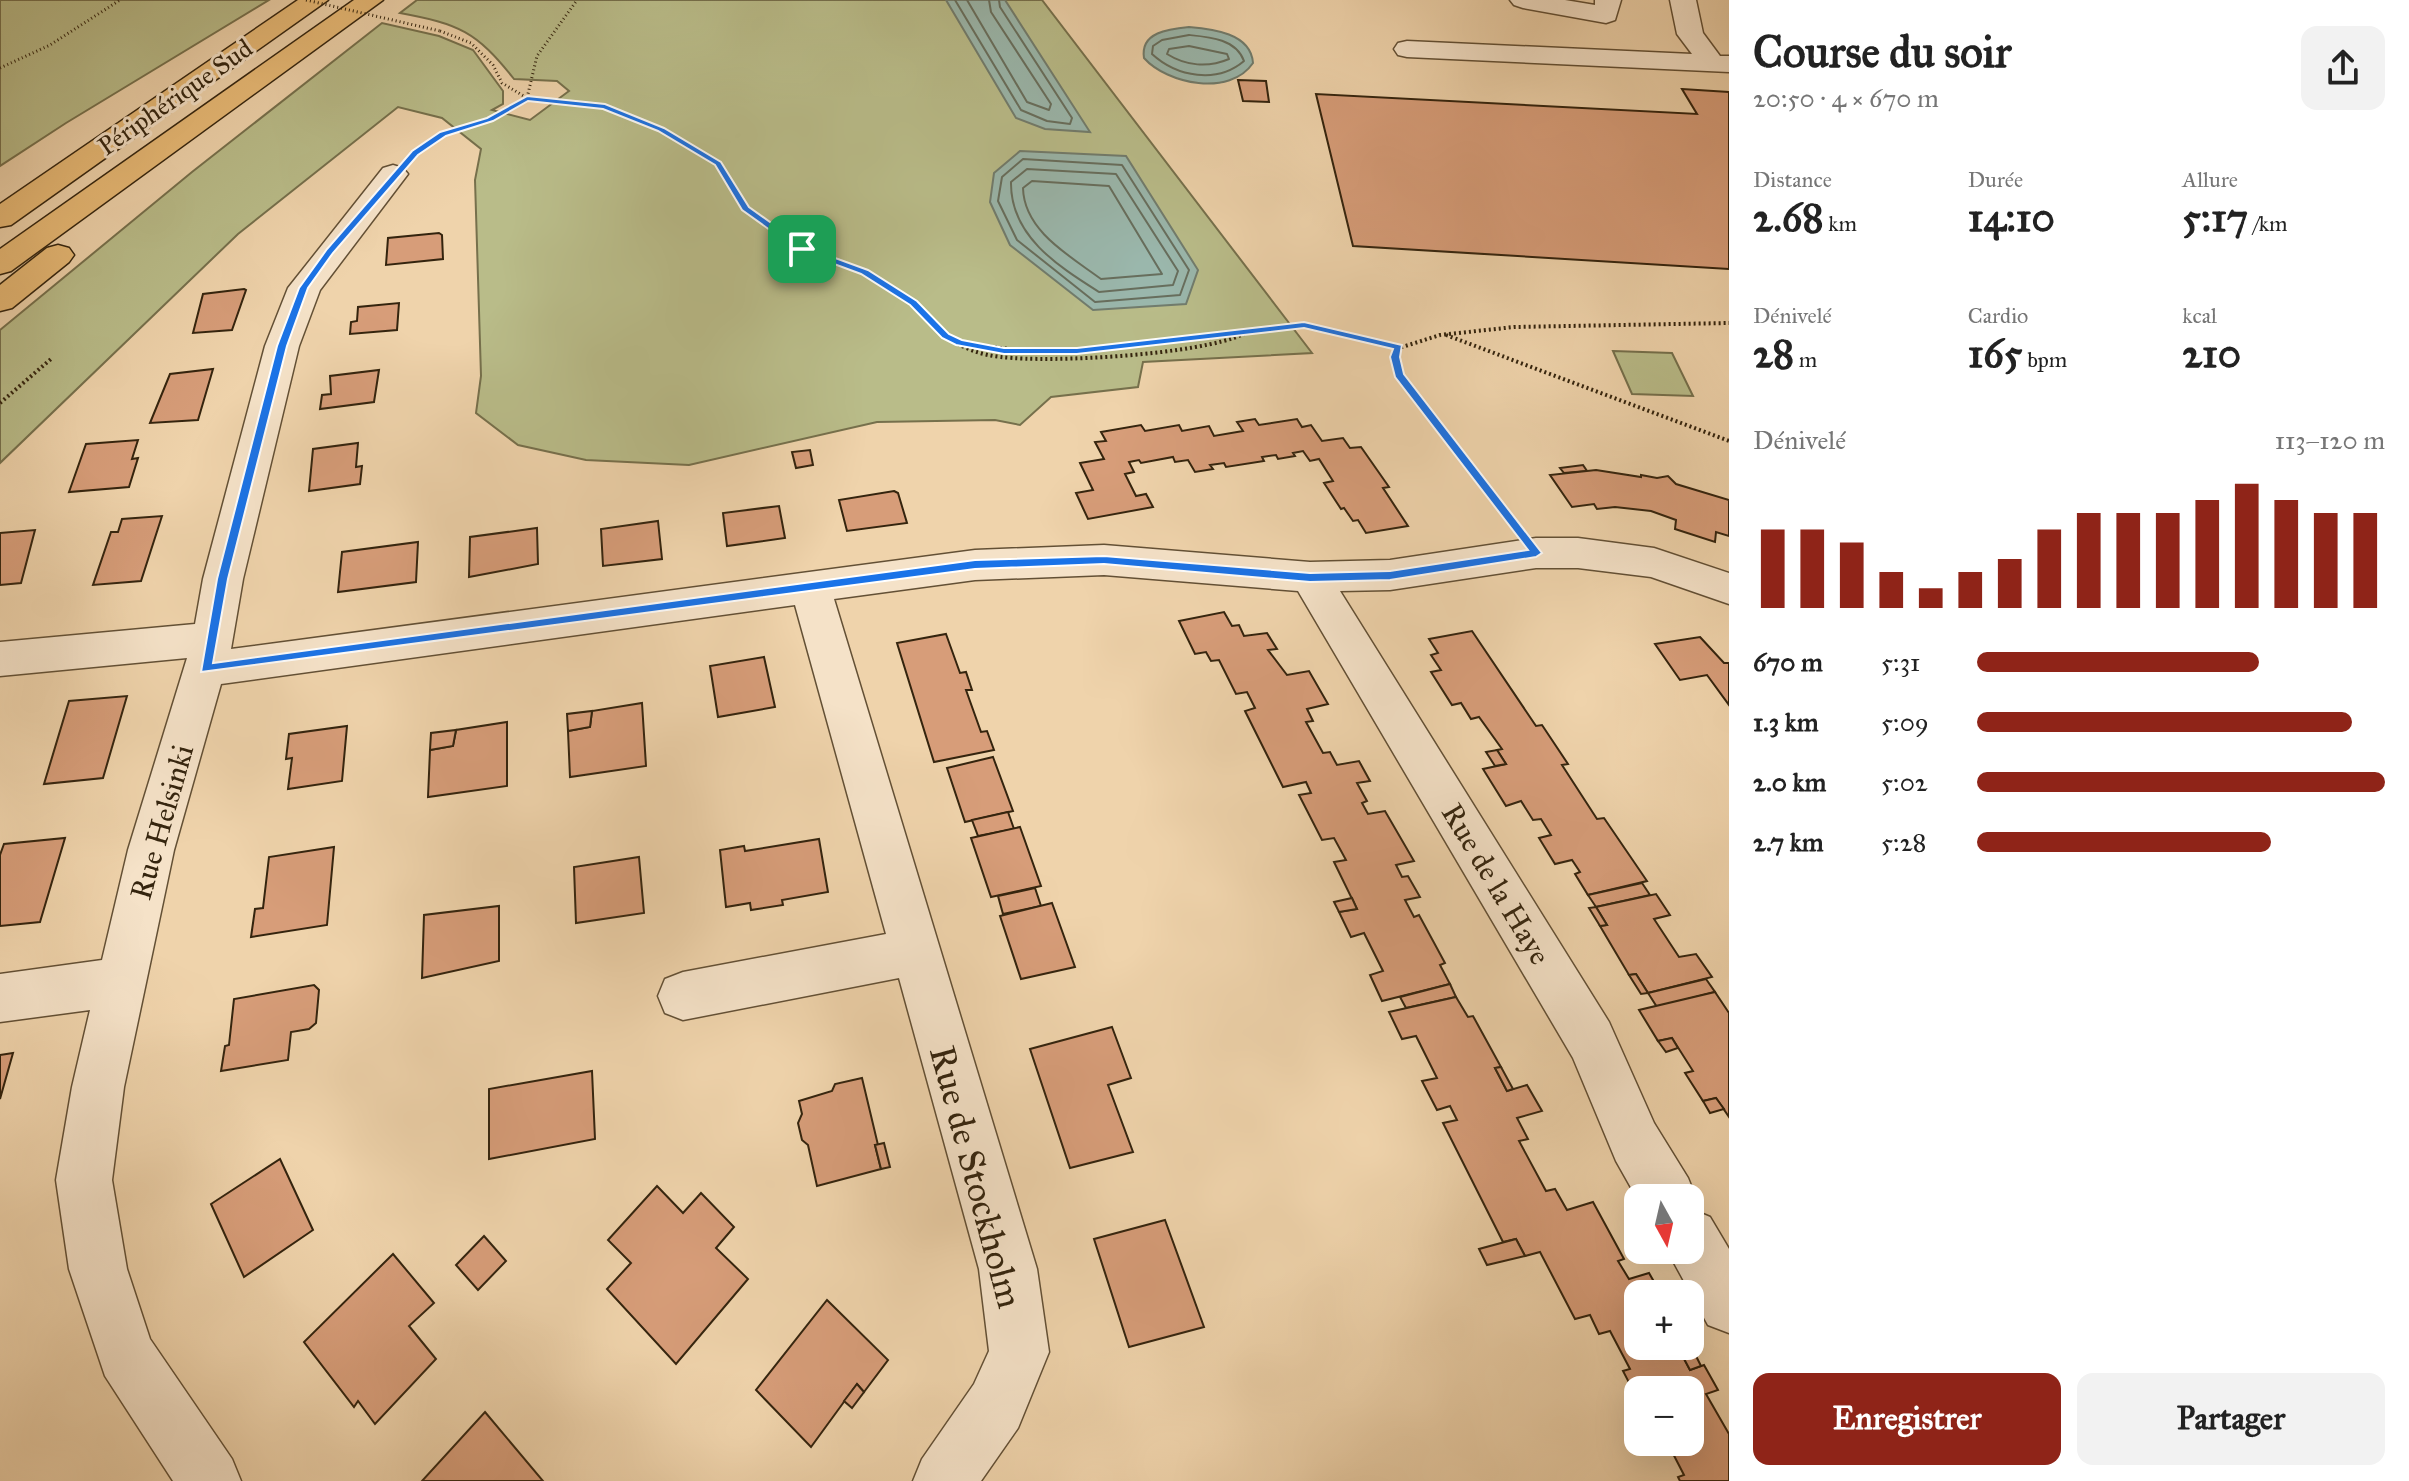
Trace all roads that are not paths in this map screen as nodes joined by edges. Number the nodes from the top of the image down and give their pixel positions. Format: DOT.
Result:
graph roads {
  1 [pos="315,0"];
  2 [pos="370,0"];
  3 [pos="1523,0"];
  4 [pos="1608,0"];
  5 [pos="1683,0"];
  6 [pos="1407,49"];
  7 [pos="1720,64"];
  8 [pos="258,79"];
  9 [pos="393,174"];
  10 [pos="35,194"];
  11 [pos="0,211"];
  12 [pos="0,218"];
  13 [pos="0,264"];
  14 [pos="0,301"];
  15 [pos="1310,577"];
  16 [pos="810,587"];
  17 [pos="1729,589"];
  18 [pos="209,654"];
  19 [pos="0,659"];
  20 [pos="915,952"];
  21 [pos="120,982"];
  22 [pos="683,996"];
  23 [pos="0,998"];
  24 [pos="1660,1184"];
  25 [pos="1704,1261"];
  26 [pos="1729,1304"];
  27 [pos="210,1481"];
  28 [pos="944,1481"];
  1 -- 10 [label="highway, Périphérique Sud"];
  2 -- 8 [label="highway, Périphérique Sud"];
  3 -- 4 [label="street"];
  5 -- 7 [label="street"];
  6 -- 7 [label="street"];
  8 -- 13 [label="highway, Périphérique Sud"];
  8 -- 14 [label="highway"];
  9 -- 18 [label="street, Rue Helsinki"];
  10 -- 11 [label="highway"];
  10 -- 12 [label="highway"];
  15 -- 16 [label="street"];
  15 -- 17 [label="street"];
  15 -- 24 [label="street, Rue de la Haye"];
  16 -- 18 [label="street"];
  16 -- 20 [label="street, Rue de Stockholm"];
  18 -- 19 [label="street"];
  18 -- 21 [label="street, Rue Helsinki"];
  20 -- 22 [label="street"];
  20 -- 28 [label="street, Rue de Stockholm"];
  21 -- 23 [label="street"];
  21 -- 27 [label="street, Rue Helsinki"];
  25 -- 26 [label="street"];
}
